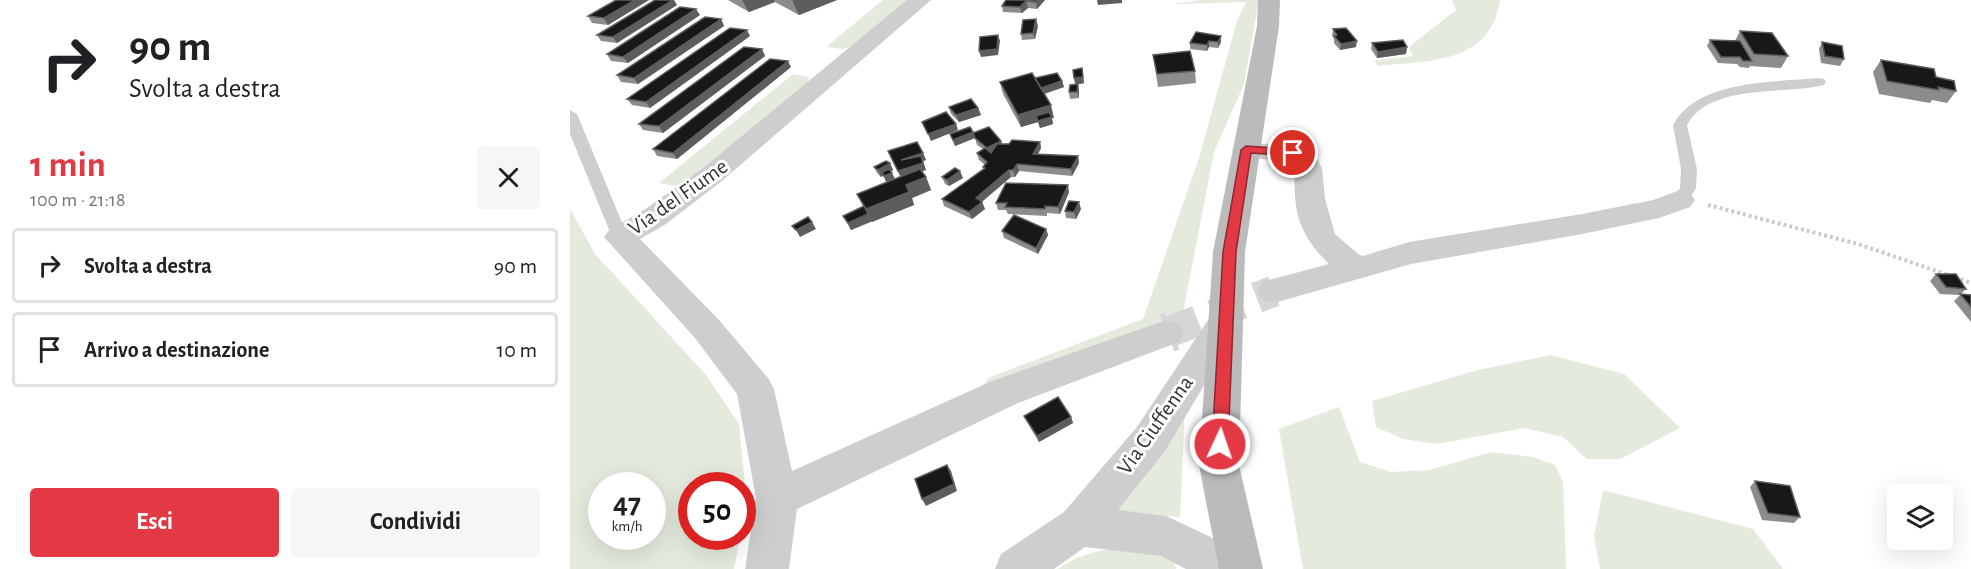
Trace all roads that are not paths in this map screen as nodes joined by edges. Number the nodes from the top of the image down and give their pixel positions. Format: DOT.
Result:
graph roads {
  1 [pos="920,0"];
  2 [pos="1269,0"];
  3 [pos="1819,82"];
  4 [pos="570,114"];
  5 [pos="1246,150"];
  6 [pos="1680,200"];
  7 [pos="621,237"];
  8 [pos="1363,267"];
  9 [pos="1274,291"];
  10 [pos="1226,320"];
  11 [pos="1167,333"];
  12 [pos="777,498"];
  13 [pos="1079,526"];
  14 [pos="767,569"];
  15 [pos="1017,569"];
  16 [pos="1231,569"];
  17 [pos="1241,569"];
  1 -- 7 [label="street, Via del Fiume"];
  2 -- 5 [label="main road"];
  3 -- 6 [label="lane"];
  4 -- 7 [label="lane"];
  5 -- 8 [label="street"];
  5 -- 10 [label="main road"];
  6 -- 8 [label="street"];
  7 -- 12 [label="street, Via del Fiume"];
  8 -- 9 [label="street"];
  10 -- 13 [label="street, Via Ciuffenna"];
  10 -- 17 [label="main road"];
  11 -- 12 [label="street"];
  12 -- 14 [label="street, Via del Fiume"];
  13 -- 15 [label="street, Via Ciuffenna"];
  13 -- 16 [label="street"];
}
